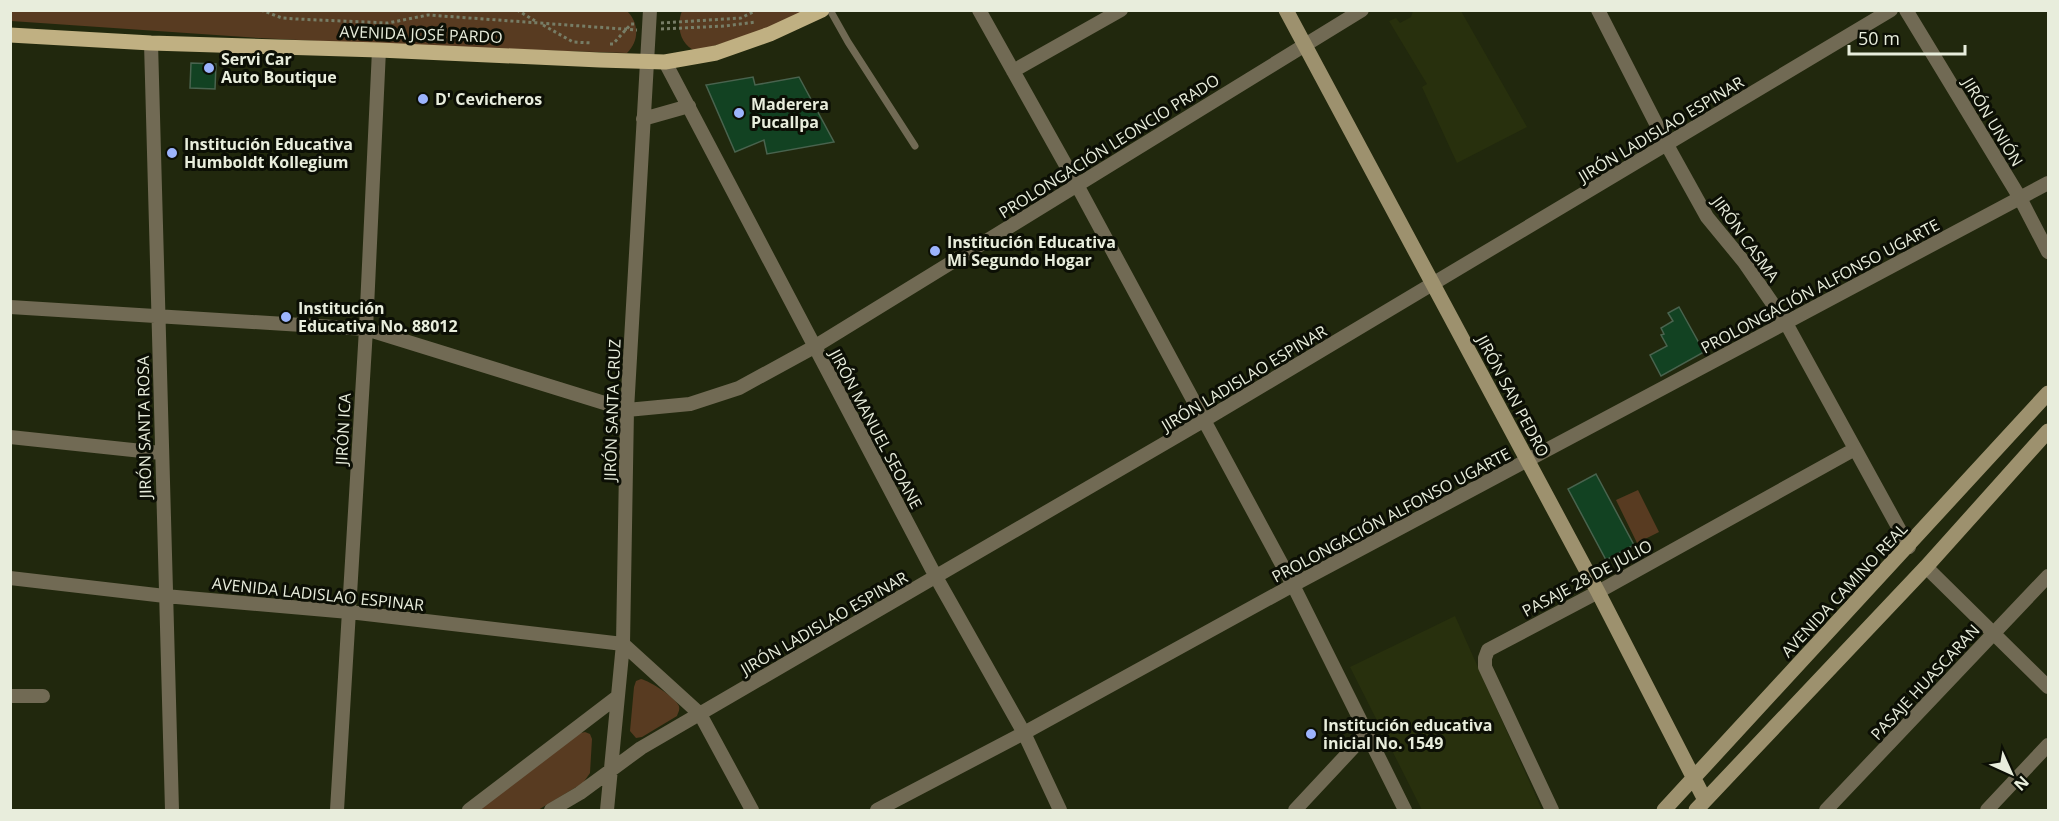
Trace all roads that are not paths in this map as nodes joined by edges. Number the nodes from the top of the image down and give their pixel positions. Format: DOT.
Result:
graph roads {
  1 [pos="650,10"];
  2 [pos="822,10"];
  3 [pos="830,10"];
  4 [pos="979,10"];
  5 [pos="1121,10"];
  6 [pos="1286,10"];
  7 [pos="1362,10"];
  8 [pos="1598,10"];
  9 [pos="1891,10"];
  10 [pos="1906,10"];
  11 [pos="10,34"];
  12 [pos="151,43"];
  13 [pos="1306,45"];
  14 [pos="379,50"];
  15 [pos="647,62"];
  16 [pos="666,62"];
  17 [pos="1013,70"];
  18 [pos="689,106"];
  19 [pos="644,119"];
  20 [pos="1667,145"];
  21 [pos="915,146"];
  22 [pos="2049,183"];
  23 [pos="1077,185"];
  24 [pos="2020,198"];
  25 [pos="2049,252"];
  26 [pos="1433,284"];
  27 [pos="10,307"];
  28 [pos="158,316"];
  29 [pos="1786,323"];
  30 [pos="366,329"];
  31 [pos="814,347"];
  32 [pos="2049,393"];
  33 [pos="627,410"];
  34 [pos="1203,421"];
  35 [pos="2049,431"];
  36 [pos="10,437"];
  37 [pos="1855,449"];
  38 [pos="161,453"];
  39 [pos="1527,461"];
  40 [pos="1909,547"];
  41 [pos="1926,567"];
  42 [pos="2049,576"];
  43 [pos="936,577"];
  44 [pos="10,578"];
  45 [pos="1293,585"];
  46 [pos="1598,592"];
  47 [pos="165,596"];
  48 [pos="349,612"];
  49 [pos="1993,634"];
  50 [pos="623,644"];
  51 [pos="2049,687"];
  52 [pos="10,696"];
  53 [pos="42,696"];
  54 [pos="617,697"];
  55 [pos="700,714"];
  56 [pos="1024,733"];
  57 [pos="1366,734"];
  58 [pos="2049,745"];
  59 [pos="612,769"];
  60 [pos="1694,779"];
  61 [pos="1701,805"];
  62 [pos="172,810"];
  63 [pos="337,810"];
  64 [pos="469,810"];
  65 [pos="550,810"];
  66 [pos="607,810"];
  67 [pos="752,810"];
  68 [pos="877,810"];
  69 [pos="1060,810"];
  70 [pos="1296,810"];
  71 [pos="1405,810"];
  72 [pos="1552,810"];
  73 [pos="1664,810"];
  74 [pos="1826,810"];
  75 [pos="1987,810"];
  1 -- 15 [label="street, JIRÓN SANTA CRUZ"];
  2 -- 16 [label="main road, AVENIDA JOSÉ PARDO"];
  3 -- 21 [label="lane"];
  4 -- 17 [label="street"];
  5 -- 17 [label="street"];
  6 -- 13 [label="main road, JIRÓN SAN PEDRO"];
  7 -- 13 [label="street, PROLONGACIÓN LEONCIO PRADO"];
  8 -- 20 [label="street, JIRÓN CASMA"];
  9 -- 20 [label="street, JIRÓN LADISLAO ESPINAR"];
  10 -- 24 [label="street, JIRÓN UNIÓN"];
  11 -- 12 [label="main road, AVENIDA JOSÉ PARDO"];
  12 -- 14 [label="main road, AVENIDA JOSÉ PARDO"];
  12 -- 28 [label="street, JIRÓN SANTA ROSA"];
  13 -- 23 [label="street, PROLONGACIÓN LEONCIO PRADO"];
  13 -- 26 [label="main road, JIRÓN SAN PEDRO"];
  14 -- 15 [label="main road, AVENIDA JOSÉ PARDO"];
  14 -- 30 [label="street, JIRÓN ICA"];
  15 -- 16 [label="main road, AVENIDA JOSÉ PARDO"];
  15 -- 19 [label="street, JIRÓN SANTA CRUZ"];
  16 -- 18 [label="street, JIRÓN MANUEL SEOANE"];
  17 -- 23 [label="street"];
  18 -- 19 [label="street"];
  18 -- 31 [label="street, JIRÓN MANUEL SEOANE"];
  19 -- 33 [label="street, JIRÓN SANTA CRUZ"];
  20 -- 26 [label="street, JIRÓN LADISLAO ESPINAR"];
  20 -- 29 [label="street, JIRÓN CASMA"];
  22 -- 24 [label="street, PROLONGACIÓN ALFONSO UGARTE"];
  23 -- 31 [label="street, PROLONGACIÓN LEONCIO PRADO"];
  23 -- 34 [label="street"];
  24 -- 25 [label="street, JIRÓN UNIÓN"];
  24 -- 29 [label="street, PROLONGACIÓN ALFONSO UGARTE"];
  26 -- 34 [label="street, JIRÓN LADISLAO ESPINAR"];
  26 -- 39 [label="main road, JIRÓN SAN PEDRO"];
  27 -- 28 [label="street, PROLONGACIÓN LEONCIO PRADO"];
  28 -- 30 [label="street, PROLONGACIÓN LEONCIO PRADO"];
  28 -- 38 [label="street, JIRÓN SANTA ROSA"];
  29 -- 37 [label="street, JIRÓN CASMA"];
  29 -- 39 [label="street, PROLONGACIÓN ALFONSO UGARTE"];
  30 -- 33 [label="street, PROLONGACIÓN LEONCIO PRADO"];
  30 -- 48 [label="street, JIRÓN ICA"];
  31 -- 33 [label="street, PROLONGACIÓN LEONCIO PRADO"];
  31 -- 43 [label="street, JIRÓN MANUEL SEOANE"];
  32 -- 40 [label="main road, AVENIDA CAMINO REAL"];
  33 -- 50 [label="street, JIRÓN SANTA CRUZ"];
  34 -- 43 [label="street, JIRÓN LADISLAO ESPINAR"];
  34 -- 45 [label="street"];
  35 -- 41 [label="main road"];
  36 -- 38 [label="street"];
  37 -- 40 [label="street, JIRÓN CASMA"];
  37 -- 46 [label="street, PASAJE 28 DE JULIO"];
  38 -- 47 [label="street, JIRÓN SANTA ROSA"];
  39 -- 45 [label="street, PROLONGACIÓN ALFONSO UGARTE"];
  39 -- 46 [label="main road, JIRÓN SAN PEDRO"];
  40 -- 60 [label="main road, AVENIDA CAMINO REAL"];
  41 -- 49 [label="street"];
  41 -- 61 [label="main road"];
  42 -- 49 [label="street, PASAJE HUASCARAN"];
  43 -- 55 [label="street, JIRÓN LADISLAO ESPINAR"];
  43 -- 56 [label="street, JIRÓN MANUEL SEOANE"];
  44 -- 47 [label="street, AVENIDA LADISLAO ESPINAR"];
  45 -- 56 [label="street, PROLONGACIÓN ALFONSO UGARTE"];
  45 -- 57 [label="street"];
  46 -- 60 [label="main road, JIRÓN SAN PEDRO"];
  46 -- 72 [label="street, PASAJE 28 DE JULIO"];
  47 -- 48 [label="street, AVENIDA LADISLAO ESPINAR"];
  47 -- 62 [label="street, JIRÓN SANTA ROSA"];
  48 -- 50 [label="street, AVENIDA LADISLAO ESPINAR"];
  48 -- 63 [label="street, JIRÓN ICA"];
  49 -- 51 [label="street"];
  49 -- 74 [label="street, PASAJE HUASCARAN"];
  50 -- 54 [label="street, JIRÓN SANTA CRUZ"];
  50 -- 55 [label="street"];
  52 -- 53 [label="street"];
  54 -- 59 [label="street, JIRÓN SANTA CRUZ"];
  54 -- 64 [label="street"];
  55 -- 59 [label="street, JIRÓN LADISLAO ESPINAR"];
  55 -- 67 [label="street"];
  56 -- 68 [label="street, PROLONGACIÓN ALFONSO UGARTE"];
  56 -- 69 [label="street, JIRÓN MANUEL SEOANE"];
  57 -- 70 [label="street"];
  57 -- 71 [label="street"];
  58 -- 75 [label="street"];
  59 -- 65 [label="street, JIRÓN LADISLAO ESPINAR"];
  59 -- 66 [label="street, JIRÓN SANTA CRUZ"];
  60 -- 61 [label="main road, JIRÓN SAN PEDRO"];
  60 -- 73 [label="main road, AVENIDA CAMINO REAL"];
}
